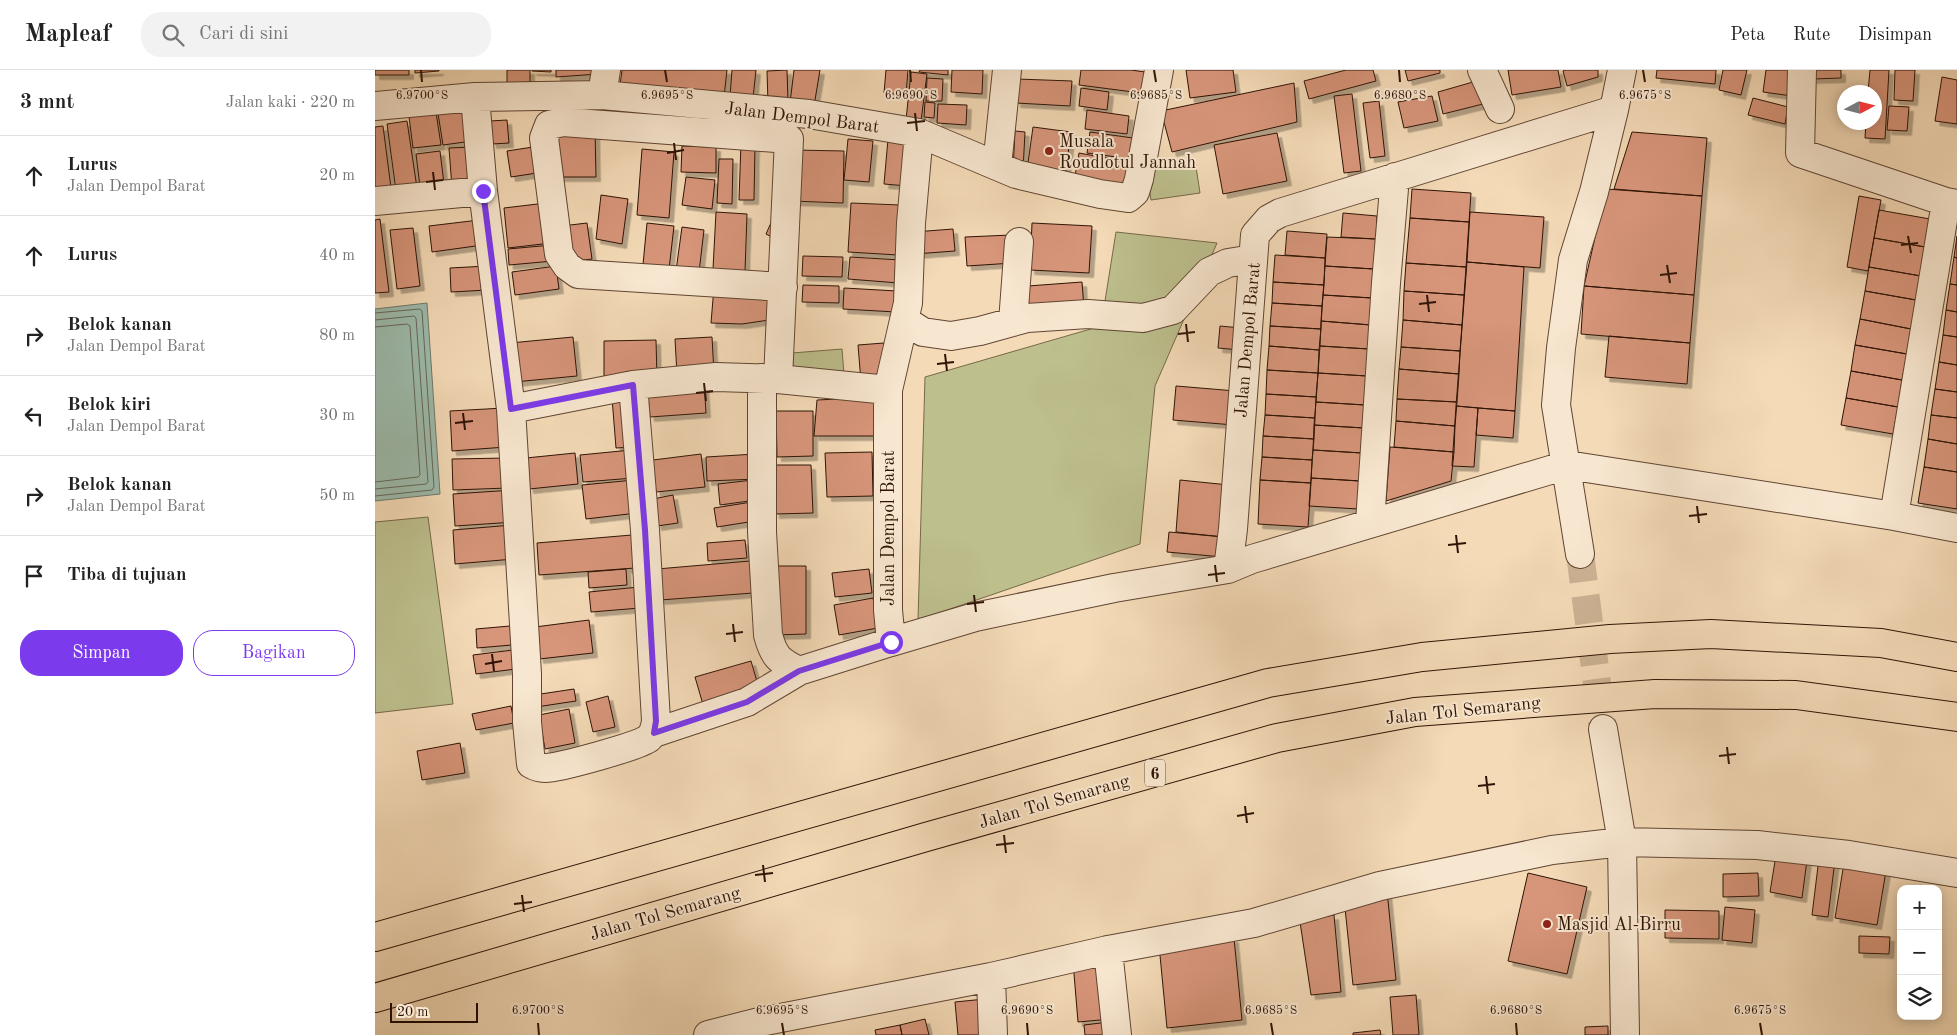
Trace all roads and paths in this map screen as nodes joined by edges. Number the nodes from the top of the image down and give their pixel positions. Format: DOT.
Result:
graph roads {
  1 [pos="1007,70"];
  2 [pos="1159,70"];
  3 [pos="1482,70"];
  4 [pos="1622,70"];
  5 [pos="1802,70"];
  6 [pos="604,82"];
  7 [pos="475,97"];
  8 [pos="375,106"];
  9 [pos="1500,109"];
  10 [pos="1614,110"];
  11 [pos="919,133"];
  12 [pos="997,166"];
  13 [pos="1395,177"];
  14 [pos="483,191"];
  15 [pos="375,201"];
  16 [pos="1952,203"];
  17 [pos="1019,242"];
  18 [pos="1253,259"];
  19 [pos="783,287"];
  20 [pos="904,320"];
  21 [pos="1013,322"];
  22 [pos="770,378"];
  23 [pos="633,385"];
  24 [pos="888,390"];
  25 [pos="511,409"];
  26 [pos="1568,473"];
  27 [pos="1894,516"];
  28 [pos="1370,523"];
  29 [pos="1957,528"];
  30 [pos="1580,554"];
  31 [pos="1228,569"];
  32 [pos="891,642"];
  33 [pos="1957,657"];
  34 [pos="799,671"];
  35 [pos="1957,717"];
  36 [pos="1603,729"];
  37 [pos="654,733"];
  38 [pos="1621,834"];
  39 [pos="1957,873"];
  40 [pos="375,937"];
  41 [pos="1108,950"];
  42 [pos="991,977"];
  43 [pos="375,998"];
  44 [pos="757,1029"];
  45 [pos="707,1035"];
  46 [pos="993,1035"];
  47 [pos="1117,1035"];
  48 [pos="1625,1035"];
  1 -- 12 [label="street"];
  2 -- 12 [label="street, Jalan Dempol Barat"];
  3 -- 9 [label="street"];
  4 -- 10 [label="street"];
  5 -- 16 [label="street"];
  6 -- 7 [label="street, Jalan Dempol Barat"];
  6 -- 11 [label="street, Jalan Dempol Barat"];
  7 -- 8 [label="street, Jalan Dempol Barat"];
  7 -- 14 [label="street"];
  10 -- 13 [label="street, Jalan Dempol Barat"];
  10 -- 26 [label="street"];
  11 -- 12 [label="street, Jalan Dempol Barat"];
  11 -- 20 [label="street, Jalan Dempol Barat"];
  13 -- 18 [label="street, Jalan Dempol Barat"];
  13 -- 28 [label="street"];
  14 -- 15 [label="street"];
  14 -- 25 [label="street"];
  16 -- 27 [label="street"];
  17 -- 21 [label="street"];
  18 -- 21 [label="street"];
  18 -- 31 [label="street, Jalan Dempol Barat"];
  19 -- 19 [label="street"];
  19 -- 22 [label="street"];
  20 -- 21 [label="street"];
  20 -- 24 [label="street, Jalan Dempol Barat"];
  22 -- 23 [label="street"];
  22 -- 24 [label="street"];
  22 -- 34 [label="street"];
  23 -- 25 [label="street"];
  23 -- 37 [label="street"];
  24 -- 32 [label="street, Jalan Dempol Barat"];
  25 -- 37 [label="street"];
  26 -- 27 [label="street"];
  26 -- 28 [label="street"];
  26 -- 30 [label="street"];
  27 -- 29 [label="street"];
  28 -- 31 [label="street"];
  31 -- 32 [label="street"];
  32 -- 34 [label="street"];
  33 -- 40 [label="highway"];
  34 -- 37 [label="street"];
  35 -- 43 [label="highway, Jalan Tol Semarang / 6"];
  36 -- 38 [label="street"];
  38 -- 39 [label="street"];
  38 -- 41 [label="street"];
  38 -- 48 [label="street"];
  41 -- 42 [label="street"];
  41 -- 47 [label="street"];
  42 -- 44 [label="street"];
  42 -- 46 [label="street"];
  44 -- 45 [label="street"];
}
